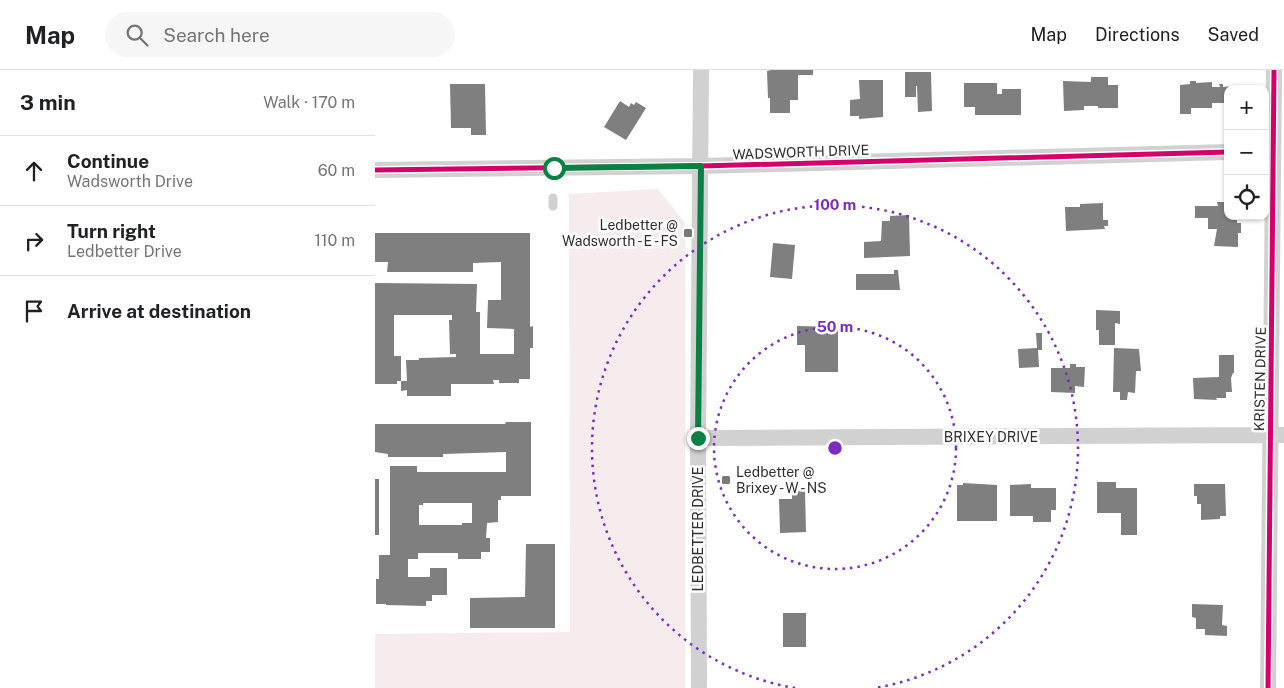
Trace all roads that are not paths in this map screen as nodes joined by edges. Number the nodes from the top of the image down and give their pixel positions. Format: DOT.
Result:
graph roads {
  1 [pos="701,70"];
  2 [pos="1274,70"];
  3 [pos="1274,150"];
  4 [pos="1224,152"];
  5 [pos="701,166"];
  6 [pos="375,170"];
  7 [pos="1277,435"];
  8 [pos="698,438"];
  9 [pos="699,688"];
  10 [pos="1268,688"];
  1 -- 5 [label="street, LEDBETTER DRIVE"];
  2 -- 3 [label="street, KRISTEN DRIVE"];
  3 -- 7 [label="street, KRISTEN DRIVE"];
  4 -- 5 [label="street, WADSWORTH DRIVE"];
  5 -- 6 [label="street, WADSWORTH DRIVE"];
  5 -- 8 [label="street, LEDBETTER DRIVE"];
  7 -- 8 [label="street, BRIXEY DRIVE"];
  7 -- 10 [label="street, KRISTEN DRIVE"];
  8 -- 9 [label="street, LEDBETTER DRIVE"];
}
